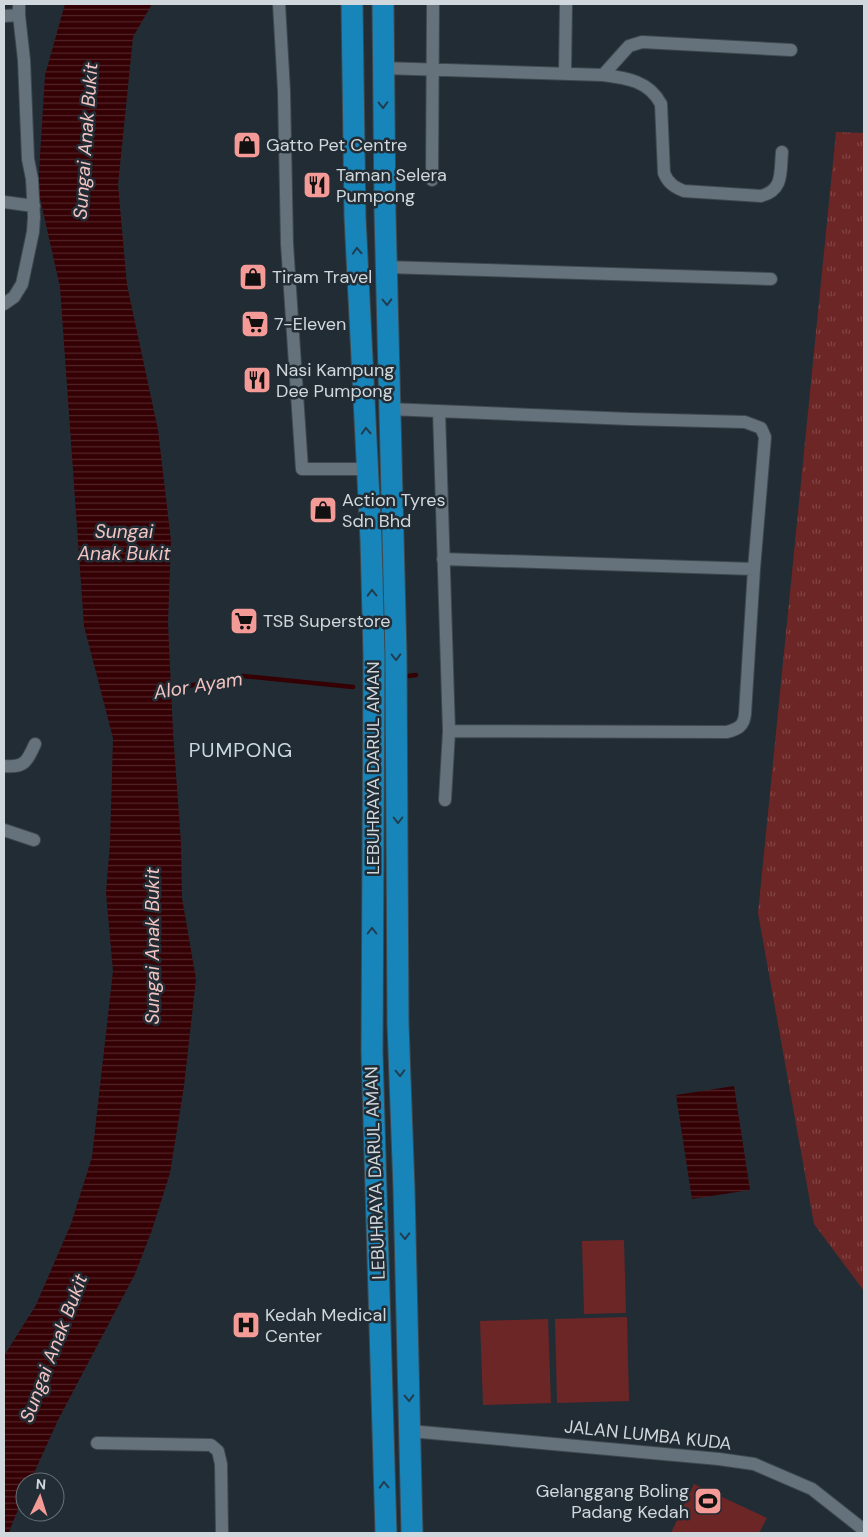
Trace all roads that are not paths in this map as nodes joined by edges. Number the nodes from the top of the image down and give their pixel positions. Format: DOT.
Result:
graph roads {
  1 [pos="279,4"];
  2 [pos="352,4"];
  3 [pos="383,4"];
  4 [pos="433,4"];
  5 [pos="566,4"];
  6 [pos="19,10"];
  7 [pos="4,16"];
  8 [pos="791,50"];
  9 [pos="382,68"];
  10 [pos="433,70"];
  11 [pos="564,73"];
  12 [pos="603,75"];
  13 [pos="782,152"];
  14 [pos="432,180"];
  15 [pos="4,202"];
  16 [pos="34,206"];
  17 [pos="386,267"];
  18 [pos="771,279"];
  19 [pos="4,304"];
  20 [pos="389,409"];
  21 [pos="439,411"];
  22 [pos="368,470"];
  23 [pos="443,559"];
  24 [pos="754,569"];
  25 [pos="449,731"];
  26 [pos="35,744"];
  27 [pos="4,766"];
  28 [pos="445,800"];
  29 [pos="4,830"];
  30 [pos="34,840"];
  31 [pos="372,969"];
  32 [pos="396,1012"];
  33 [pos="372,1052"];
  34 [pos="410,1431"];
  35 [pos="97,1443"];
  36 [pos="864,1530"];
  37 [pos="222,1533"];
  38 [pos="386,1533"];
  39 [pos="412,1533"];
  1 -- 22 [label="street"];
  22 -- 2 [label="highway, LEBUHRAYA DARUL AMAN, one-way"];
  3 -- 9 [label="highway, LEBUHRAYA DARUL AMAN"];
  4 -- 10 [label="street"];
  5 -- 11 [label="street"];
  6 -- 7 [label="street"];
  6 -- 16 [label="street"];
  8 -- 12 [label="street"];
  9 -- 10 [label="street"];
  9 -- 17 [label="highway, LEBUHRAYA DARUL AMAN, one-way"];
  10 -- 11 [label="street"];
  10 -- 14 [label="street"];
  11 -- 12 [label="street"];
  12 -- 13 [label="street"];
  15 -- 16 [label="street"];
  16 -- 19 [label="street"];
  17 -- 18 [label="street"];
  17 -- 20 [label="highway, LEBUHRAYA DARUL AMAN, one-way"];
  20 -- 21 [label="street"];
  20 -- 32 [label="highway, LEBUHRAYA DARUL AMAN, one-way"];
  21 -- 23 [label="street"];
  21 -- 24 [label="street"];
  31 -- 22 [label="highway, LEBUHRAYA DARUL AMAN, one-way"];
  23 -- 24 [label="street"];
  23 -- 25 [label="street"];
  24 -- 25 [label="street"];
  25 -- 28 [label="street"];
  26 -- 27 [label="street"];
  29 -- 30 [label="street"];
  31 -- 32 [label="highway"];
  31 -- 33 [label="highway, LEBUHRAYA DARUL AMAN"];
  32 -- 33 [label="highway"];
  32 -- 34 [label="highway, LEBUHRAYA DARUL AMAN, one-way"];
  38 -- 33 [label="highway, LEBUHRAYA DARUL AMAN, one-way"];
  34 -- 36 [label="street, JALAN LUMBA KUDA"];
  34 -- 39 [label="highway, LEBUHRAYA DARUL AMAN"];
  35 -- 37 [label="street"];
}
